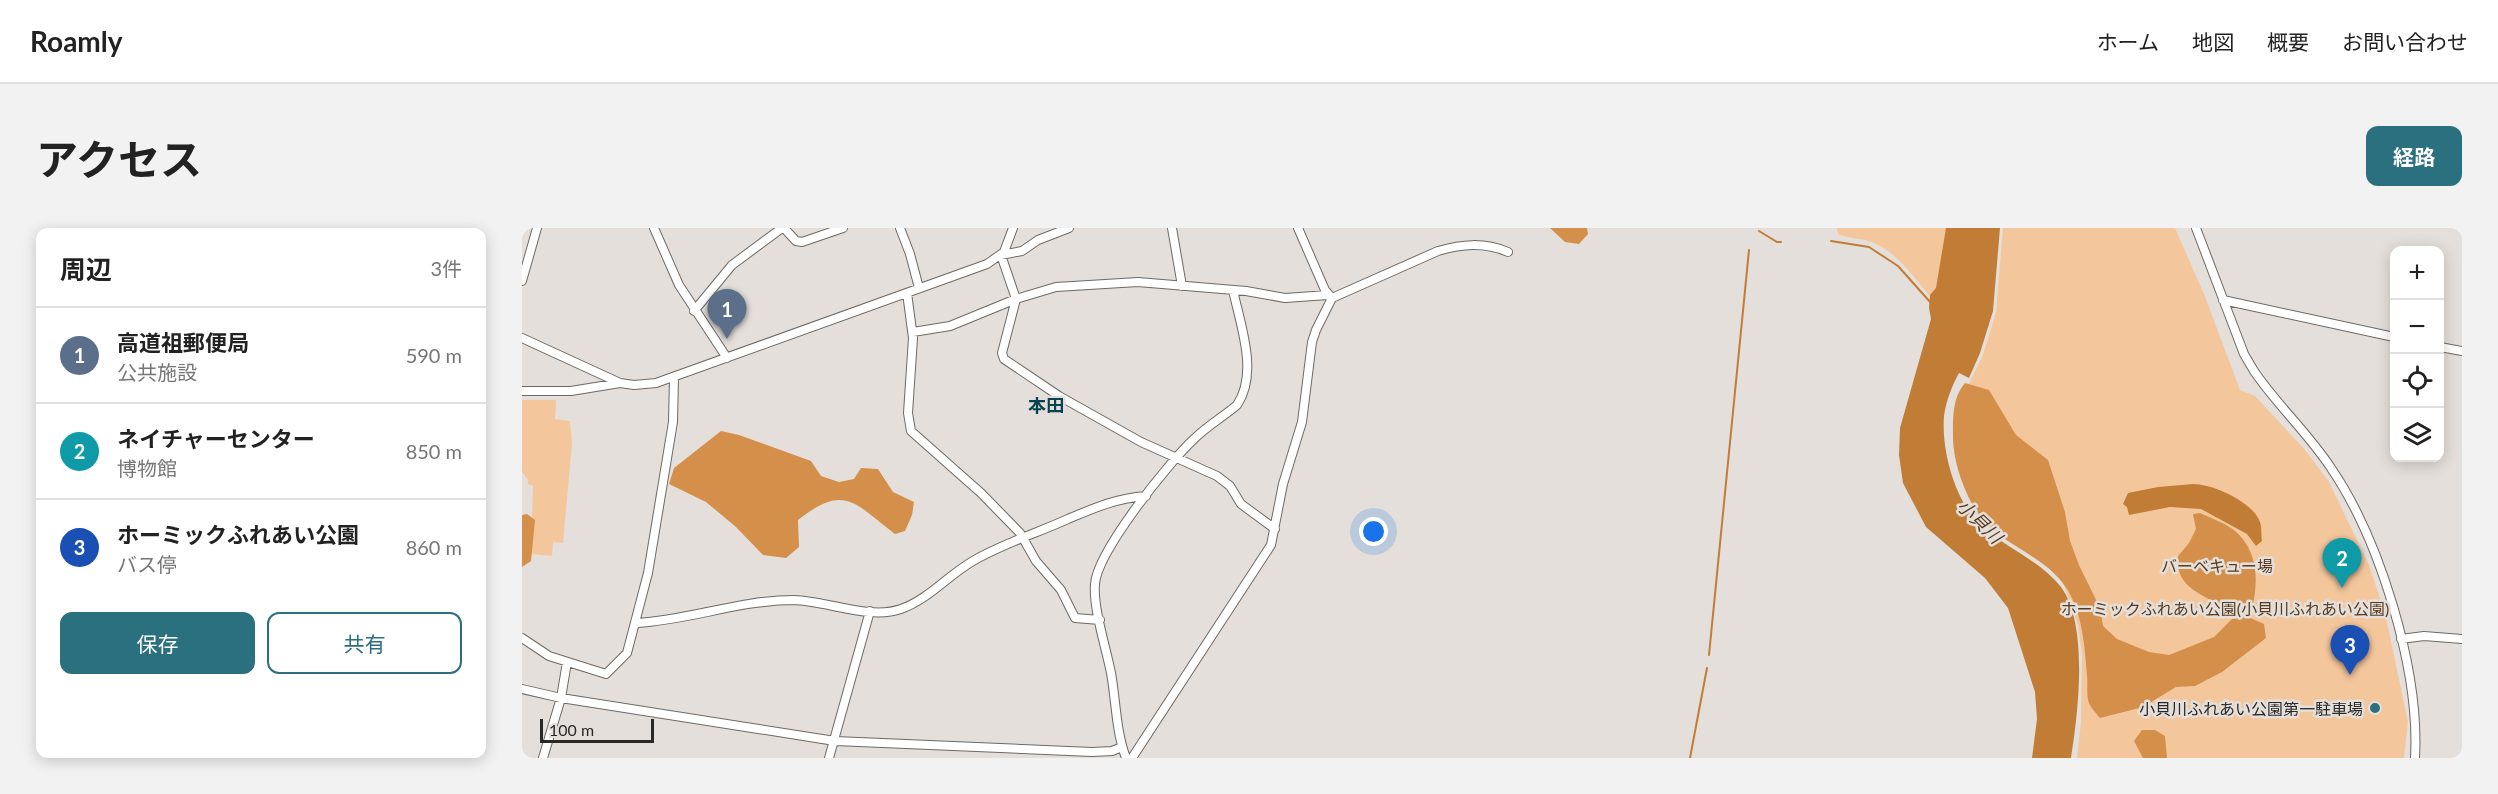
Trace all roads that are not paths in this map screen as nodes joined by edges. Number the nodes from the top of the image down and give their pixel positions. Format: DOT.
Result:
graph roads {
  1 [pos="537,228"];
  2 [pos="654,228"];
  3 [pos="783,228"];
  4 [pos="843,228"];
  5 [pos="900,228"];
  6 [pos="1013,228"];
  7 [pos="1069,228"];
  8 [pos="1172,228"];
  9 [pos="1298,228"];
  10 [pos="2196,228"];
  11 [pos="1508,252"];
  12 [pos="1001,255"];
  13 [pos="522,281"];
  14 [pos="1182,286"];
  15 [pos="919,288"];
  16 [pos="1233,290"];
  17 [pos="907,292"];
  18 [pos="1330,296"];
  19 [pos="1016,299"];
  20 [pos="2223,300"];
  21 [pos="694,311"];
  22 [pos="912,332"];
  23 [pos="2390,336"];
  24 [pos="522,338"];
  25 [pos="2444,348"];
  26 [pos="2462,351"];
  27 [pos="727,358"];
  28 [pos="674,378"];
  29 [pos="620,383"];
  30 [pos="522,391"];
  31 [pos="1176,458"];
  32 [pos="1146,496"];
  33 [pos="1275,529"];
  34 [pos="1022,538"];
  35 [pos="870,611"];
  36 [pos="1100,620"];
  37 [pos="637,623"];
  38 [pos="522,638"];
  39 [pos="2401,639"];
  40 [pos="2462,639"];
  41 [pos="567,662"];
  42 [pos="522,689"];
  43 [pos="561,698"];
  44 [pos="835,741"];
  45 [pos="1122,747"];
  46 [pos="543,758"];
  47 [pos="829,758"];
  48 [pos="1126,758"];
  49 [pos="1132,758"];
  50 [pos="2415,758"];
  1 -- 13 [label="street"];
  2 -- 21 [label="street"];
  3 -- 4 [label="street"];
  3 -- 21 [label="street"];
  5 -- 15 [label="street"];
  6 -- 12 [label="street"];
  7 -- 12 [label="street"];
  8 -- 14 [label="street"];
  9 -- 18 [label="street"];
  10 -- 20 [label="street"];
  11 -- 18 [label="street"];
  12 -- 15 [label="street"];
  12 -- 19 [label="street"];
  14 -- 16 [label="street"];
  14 -- 19 [label="street"];
  15 -- 17 [label="street"];
  16 -- 18 [label="street"];
  16 -- 31 [label="street"];
  17 -- 22 [label="street"];
  17 -- 27 [label="street"];
  18 -- 33 [label="street"];
  19 -- 22 [label="street"];
  19 -- 31 [label="street"];
  20 -- 23 [label="street"];
  20 -- 39 [label="street"];
  21 -- 27 [label="street"];
  22 -- 34 [label="street"];
  24 -- 29 [label="street"];
  25 -- 26 [label="street"];
  27 -- 28 [label="street"];
  28 -- 29 [label="street"];
  28 -- 37 [label="street"];
  29 -- 30 [label="street"];
  31 -- 32 [label="street"];
  31 -- 33 [label="street"];
  32 -- 34 [label="street"];
  32 -- 36 [label="street"];
  33 -- 49 [label="street"];
  34 -- 35 [label="street"];
  34 -- 36 [label="street"];
  35 -- 37 [label="street"];
  35 -- 44 [label="street"];
  36 -- 45 [label="street"];
  37 -- 41 [label="street"];
  38 -- 41 [label="street"];
  39 -- 40 [label="street"];
  39 -- 50 [label="street"];
  41 -- 43 [label="street"];
  42 -- 43 [label="street"];
  43 -- 44 [label="street"];
  43 -- 46 [label="street"];
  44 -- 45 [label="street"];
  44 -- 47 [label="street"];
  45 -- 48 [label="street"];
}
